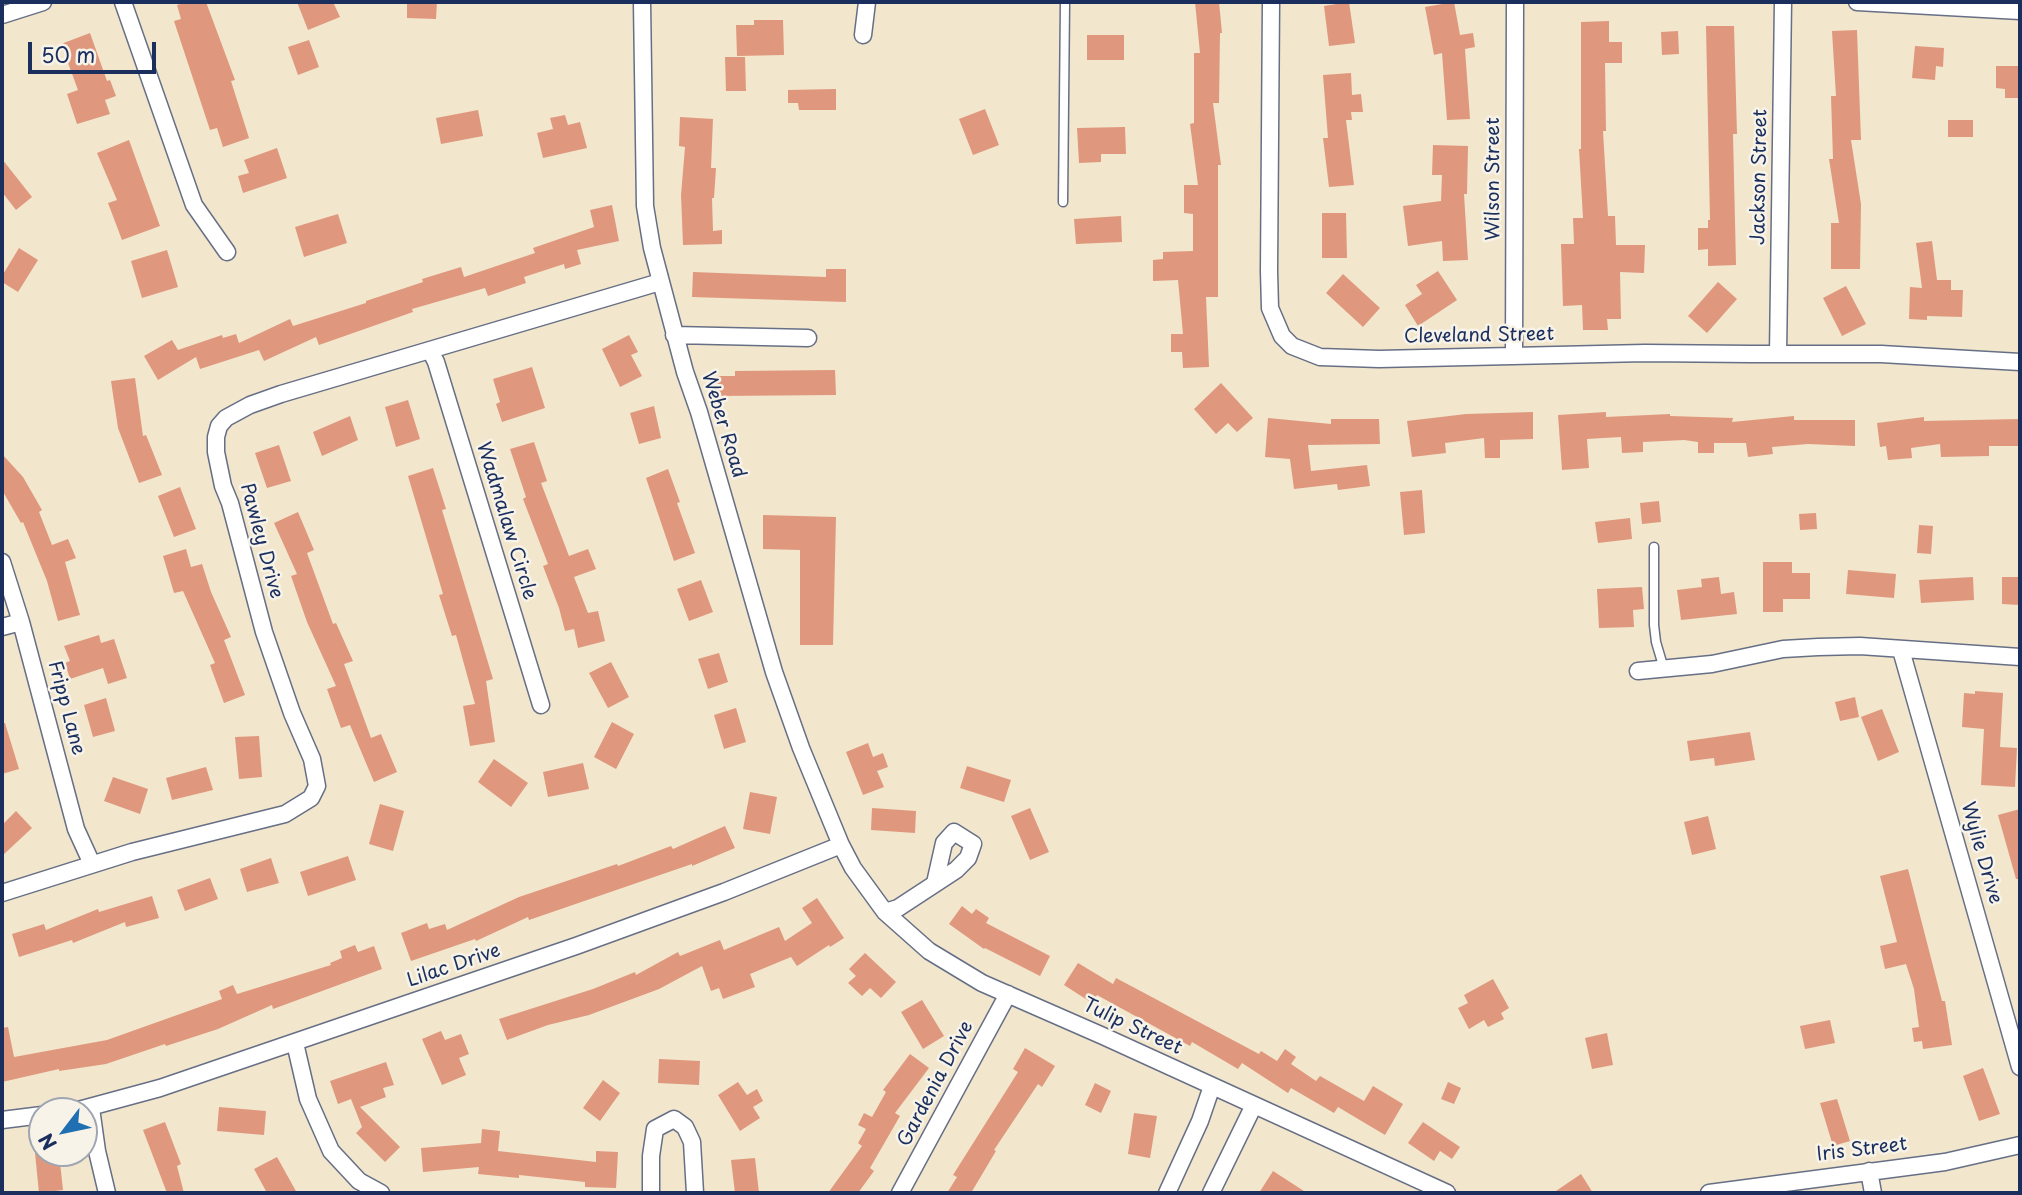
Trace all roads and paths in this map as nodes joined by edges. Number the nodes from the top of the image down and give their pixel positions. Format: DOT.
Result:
graph roads {
  1 [pos="43,2"];
  2 [pos="123,2"];
  3 [pos="642,2"];
  4 [pos="867,2"];
  5 [pos="1065,2"];
  6 [pos="1271,2"];
  7 [pos="1515,2"];
  8 [pos="1783,2"];
  9 [pos="1857,2"];
  10 [pos="2020,11"];
  11 [pos="2,15"];
  12 [pos="863,35"];
  13 [pos="1063,202"];
  14 [pos="227,252"];
  15 [pos="660,282"];
  16 [pos="674,335"];
  17 [pos="808,338"];
  18 [pos="430,350"];
  19 [pos="1778,354"];
  20 [pos="1514,356"];
  21 [pos="2020,362"];
  22 [pos="1654,547"];
  23 [pos="2,562"];
  24 [pos="21,622"];
  25 [pos="2,627"];
  26 [pos="1901,650"];
  27 [pos="2020,657"];
  28 [pos="1664,668"];
  29 [pos="1638,671"];
  30 [pos="541,705"];
  31 [pos="841,845"];
  32 [pos="92,864"];
  33 [pos="935,883"];
  34 [pos="2,892"];
  35 [pos="886,912"];
  36 [pos="1008,994"];
  37 [pos="295,1043"];
  38 [pos="2020,1067"];
  39 [pos="1212,1086"];
  40 [pos="1254,1105"];
  41 [pos="98,1106"];
  42 [pos="28,1117"];
  43 [pos="2,1120"];
  44 [pos="2020,1145"];
  45 [pos="98,1155"];
  46 [pos="1869,1171"];
  47 [pos="1439,1192"];
  48 [pos="107,1193"];
  49 [pos="381,1193"];
  50 [pos="652,1193"];
  51 [pos="695,1193"];
  52 [pos="900,1193"];
  53 [pos="1167,1193"];
  54 [pos="1211,1193"];
  55 [pos="1709,1193"];
  56 [pos="1873,1193"];
  1 -- 11 [label="street"];
  2 -- 14 [label="street"];
  3 -- 15 [label="street, Weber Road"];
  4 -- 12 [label="street"];
  5 -- 13 [label="lane"];
  6 -- 20 [label="street, Cleveland Street"];
  7 -- 20 [label="street, Wilson Street"];
  8 -- 19 [label="street, Jackson Street"];
  9 -- 10 [label="street"];
  15 -- 16 [label="street, Weber Road"];
  15 -- 18 [label="street, Pawley Drive"];
  16 -- 17 [label="street"];
  16 -- 31 [label="street, Weber Road"];
  18 -- 30 [label="street, Wadmalaw Circle"];
  18 -- 32 [label="street, Pawley Drive"];
  19 -- 20 [label="street, Cleveland Street"];
  19 -- 21 [label="street, Cleveland Street"];
  22 -- 28 [label="lane"];
  23 -- 24 [label="street, Fripp Lane"];
  24 -- 25 [label="street"];
  24 -- 32 [label="street, Fripp Lane"];
  26 -- 27 [label="street"];
  26 -- 28 [label="street"];
  26 -- 38 [label="street, Wylie Drive"];
  28 -- 29 [label="street"];
  31 -- 35 [label="street, Tulip Street"];
  31 -- 37 [label="street, Lilac Drive"];
  32 -- 34 [label="street, Pawley Drive"];
  33 -- 35 [label="street"];
  35 -- 36 [label="street, Tulip Street"];
  36 -- 39 [label="street, Tulip Street"];
  36 -- 52 [label="street, Gardenia Drive"];
  37 -- 41 [label="street, Lilac Drive"];
  37 -- 49 [label="street"];
  39 -- 40 [label="street, Tulip Street"];
  39 -- 53 [label="street"];
  40 -- 47 [label="street, Tulip Street"];
  40 -- 54 [label="street"];
  42 -- 43 [label="street"];
  44 -- 46 [label="street, Iris Street"];
  45 -- 48 [label="street"];
  46 -- 55 [label="street, Iris Street"];
  46 -- 56 [label="street"];
  50 -- 51 [label="street"];
}
